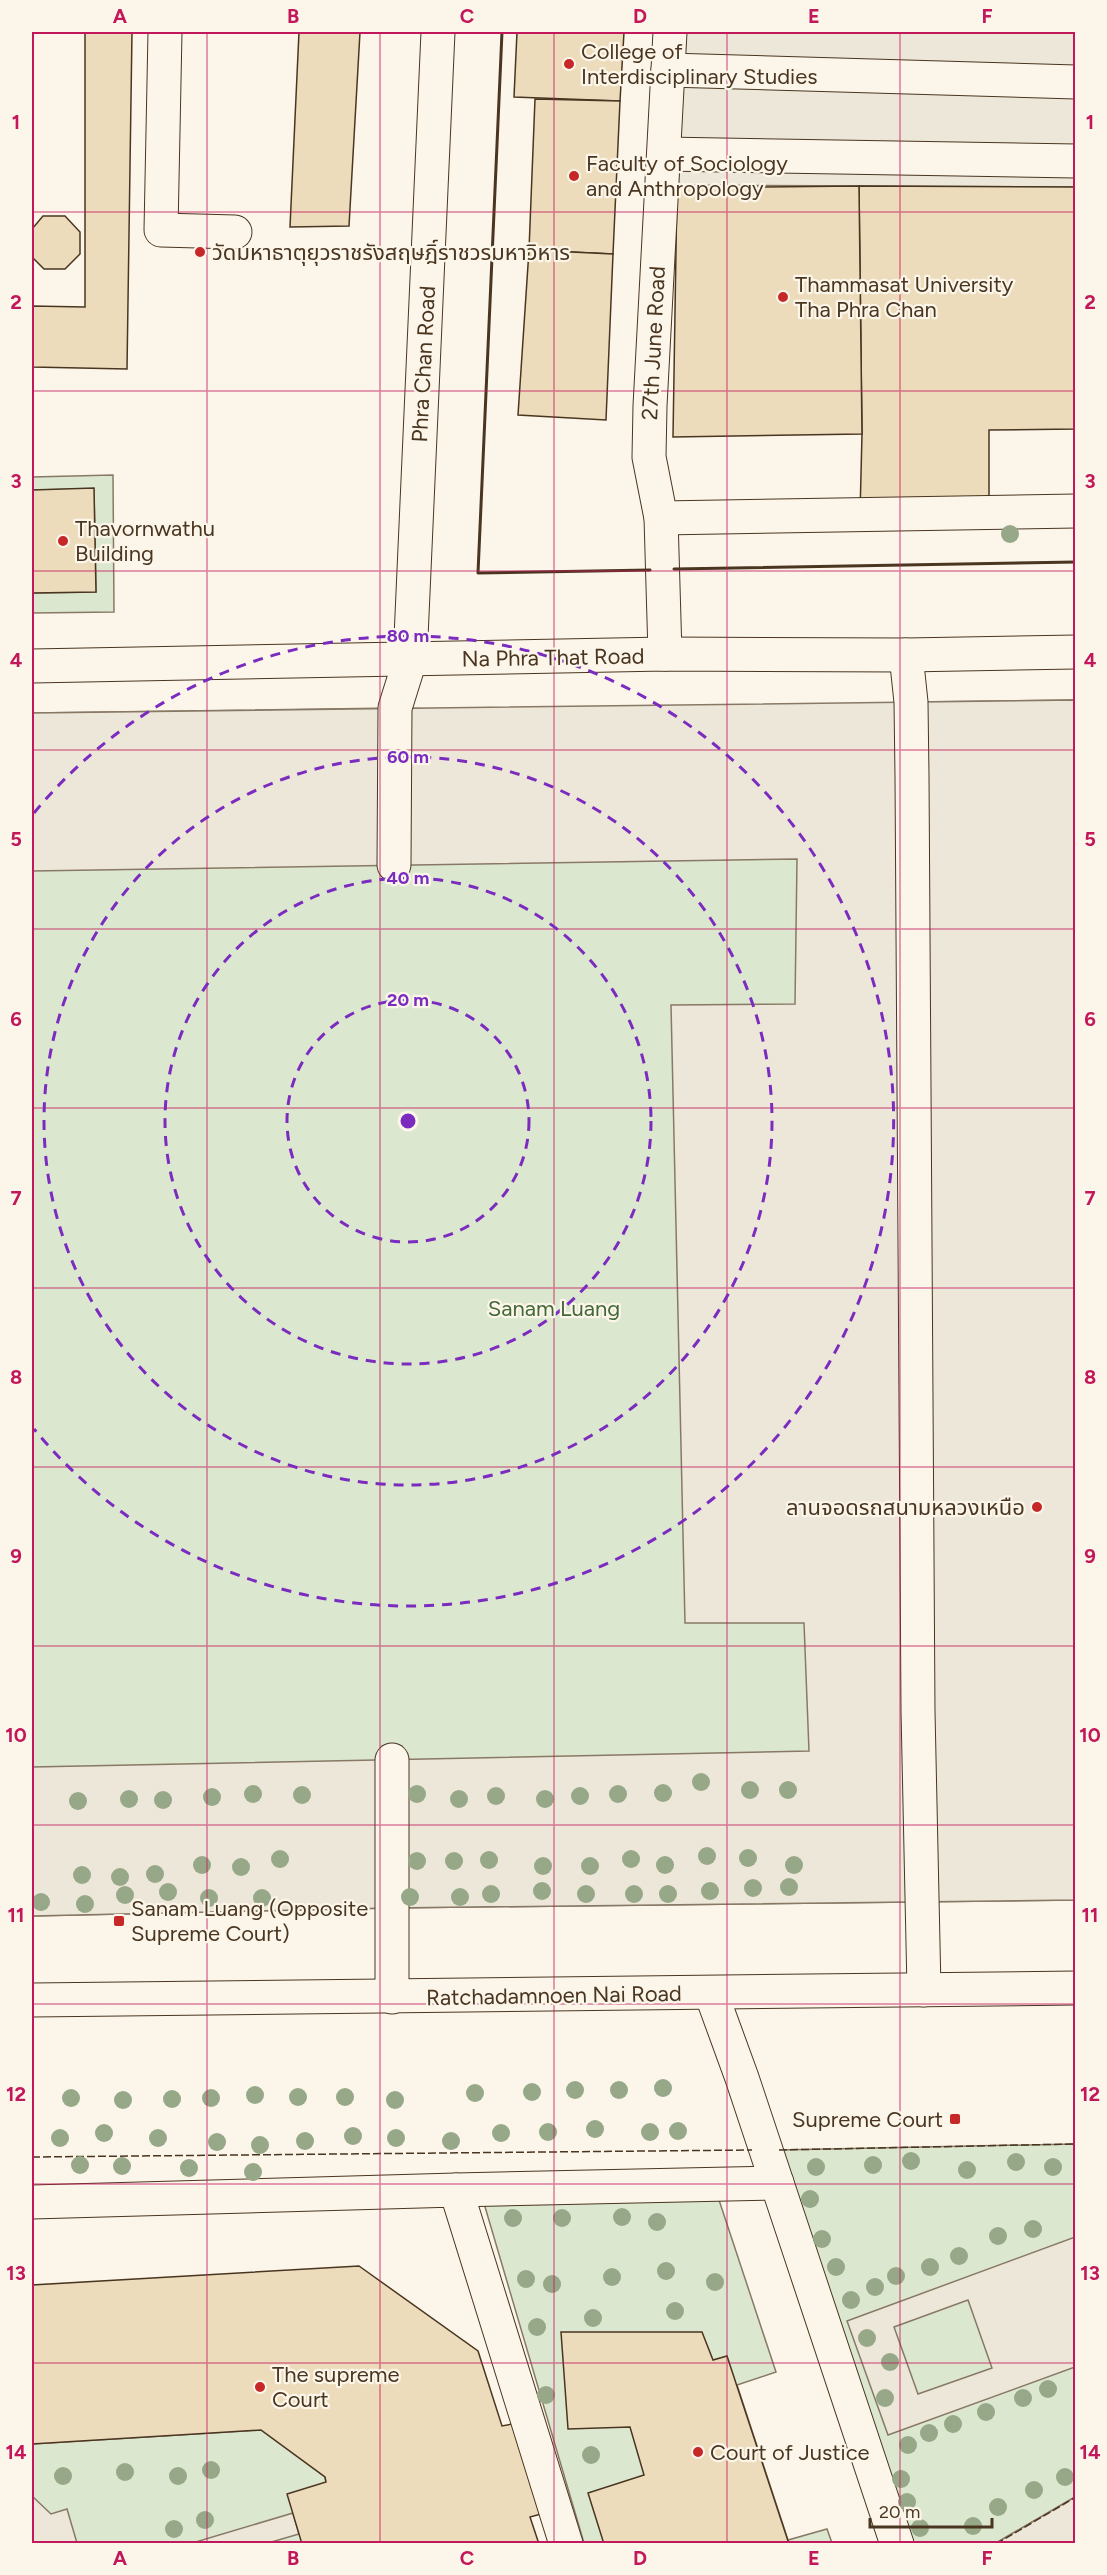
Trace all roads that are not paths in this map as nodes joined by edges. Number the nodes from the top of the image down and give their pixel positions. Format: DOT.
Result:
graph roads {
  1 [pos="165,32"];
  2 [pos="438,32"];
  3 [pos="670,32"];
  4 [pos="668,70"];
  5 [pos="1076,82"];
  6 [pos="664,154"];
  7 [pos="1076,161"];
  8 [pos="235,232"];
  9 [pos="1076,511"];
  10 [pos="661,518"];
  11 [pos="1076,652"];
  12 [pos="665,654"];
  13 [pos="906,655"];
  14 [pos="410,660"];
  15 [pos="32,666"];
  16 [pos="394,865"];
  17 [pos="392,1760"];
  18 [pos="1075,1989"];
  19 [pos="924,1990"];
  20 [pos="711,1993"];
  21 [pos="392,1997"];
  22 [pos="32,2000"];
  23 [pos="777,2183"];
  24 [pos="456,2190"];
  25 [pos="32,2202"];
  26 [pos="566,2544"];
  27 [pos="897,2544"];
  1 -- 8 [label="street"];
  2 -- 14 [label="street, Phra Chan Road"];
  3 -- 4 [label="street, 27th June Road"];
  4 -- 5 [label="street"];
  4 -- 6 [label="street, 27th June Road"];
  6 -- 7 [label="street"];
  6 -- 10 [label="street, 27th June Road"];
  9 -- 10 [label="street"];
  10 -- 12 [label="street, 27th June Road"];
  11 -- 13 [label="street, Na Phra That Road"];
  12 -- 13 [label="street, Na Phra That Road"];
  12 -- 14 [label="street, Na Phra That Road"];
  13 -- 19 [label="street"];
  14 -- 15 [label="street, Na Phra That Road"];
  14 -- 16 [label="street, Phra Chan Road"];
  17 -- 21 [label="street"];
  18 -- 19 [label="street, Ratchadamnoen Nai Road"];
  19 -- 20 [label="street, Ratchadamnoen Nai Road"];
  20 -- 21 [label="street, Ratchadamnoen Nai Road"];
  20 -- 23 [label="street"];
  21 -- 22 [label="street, Ratchadamnoen Nai Road"];
  23 -- 24 [label="street"];
  23 -- 27 [label="street"];
  24 -- 25 [label="street"];
  24 -- 26 [label="street"];
}
